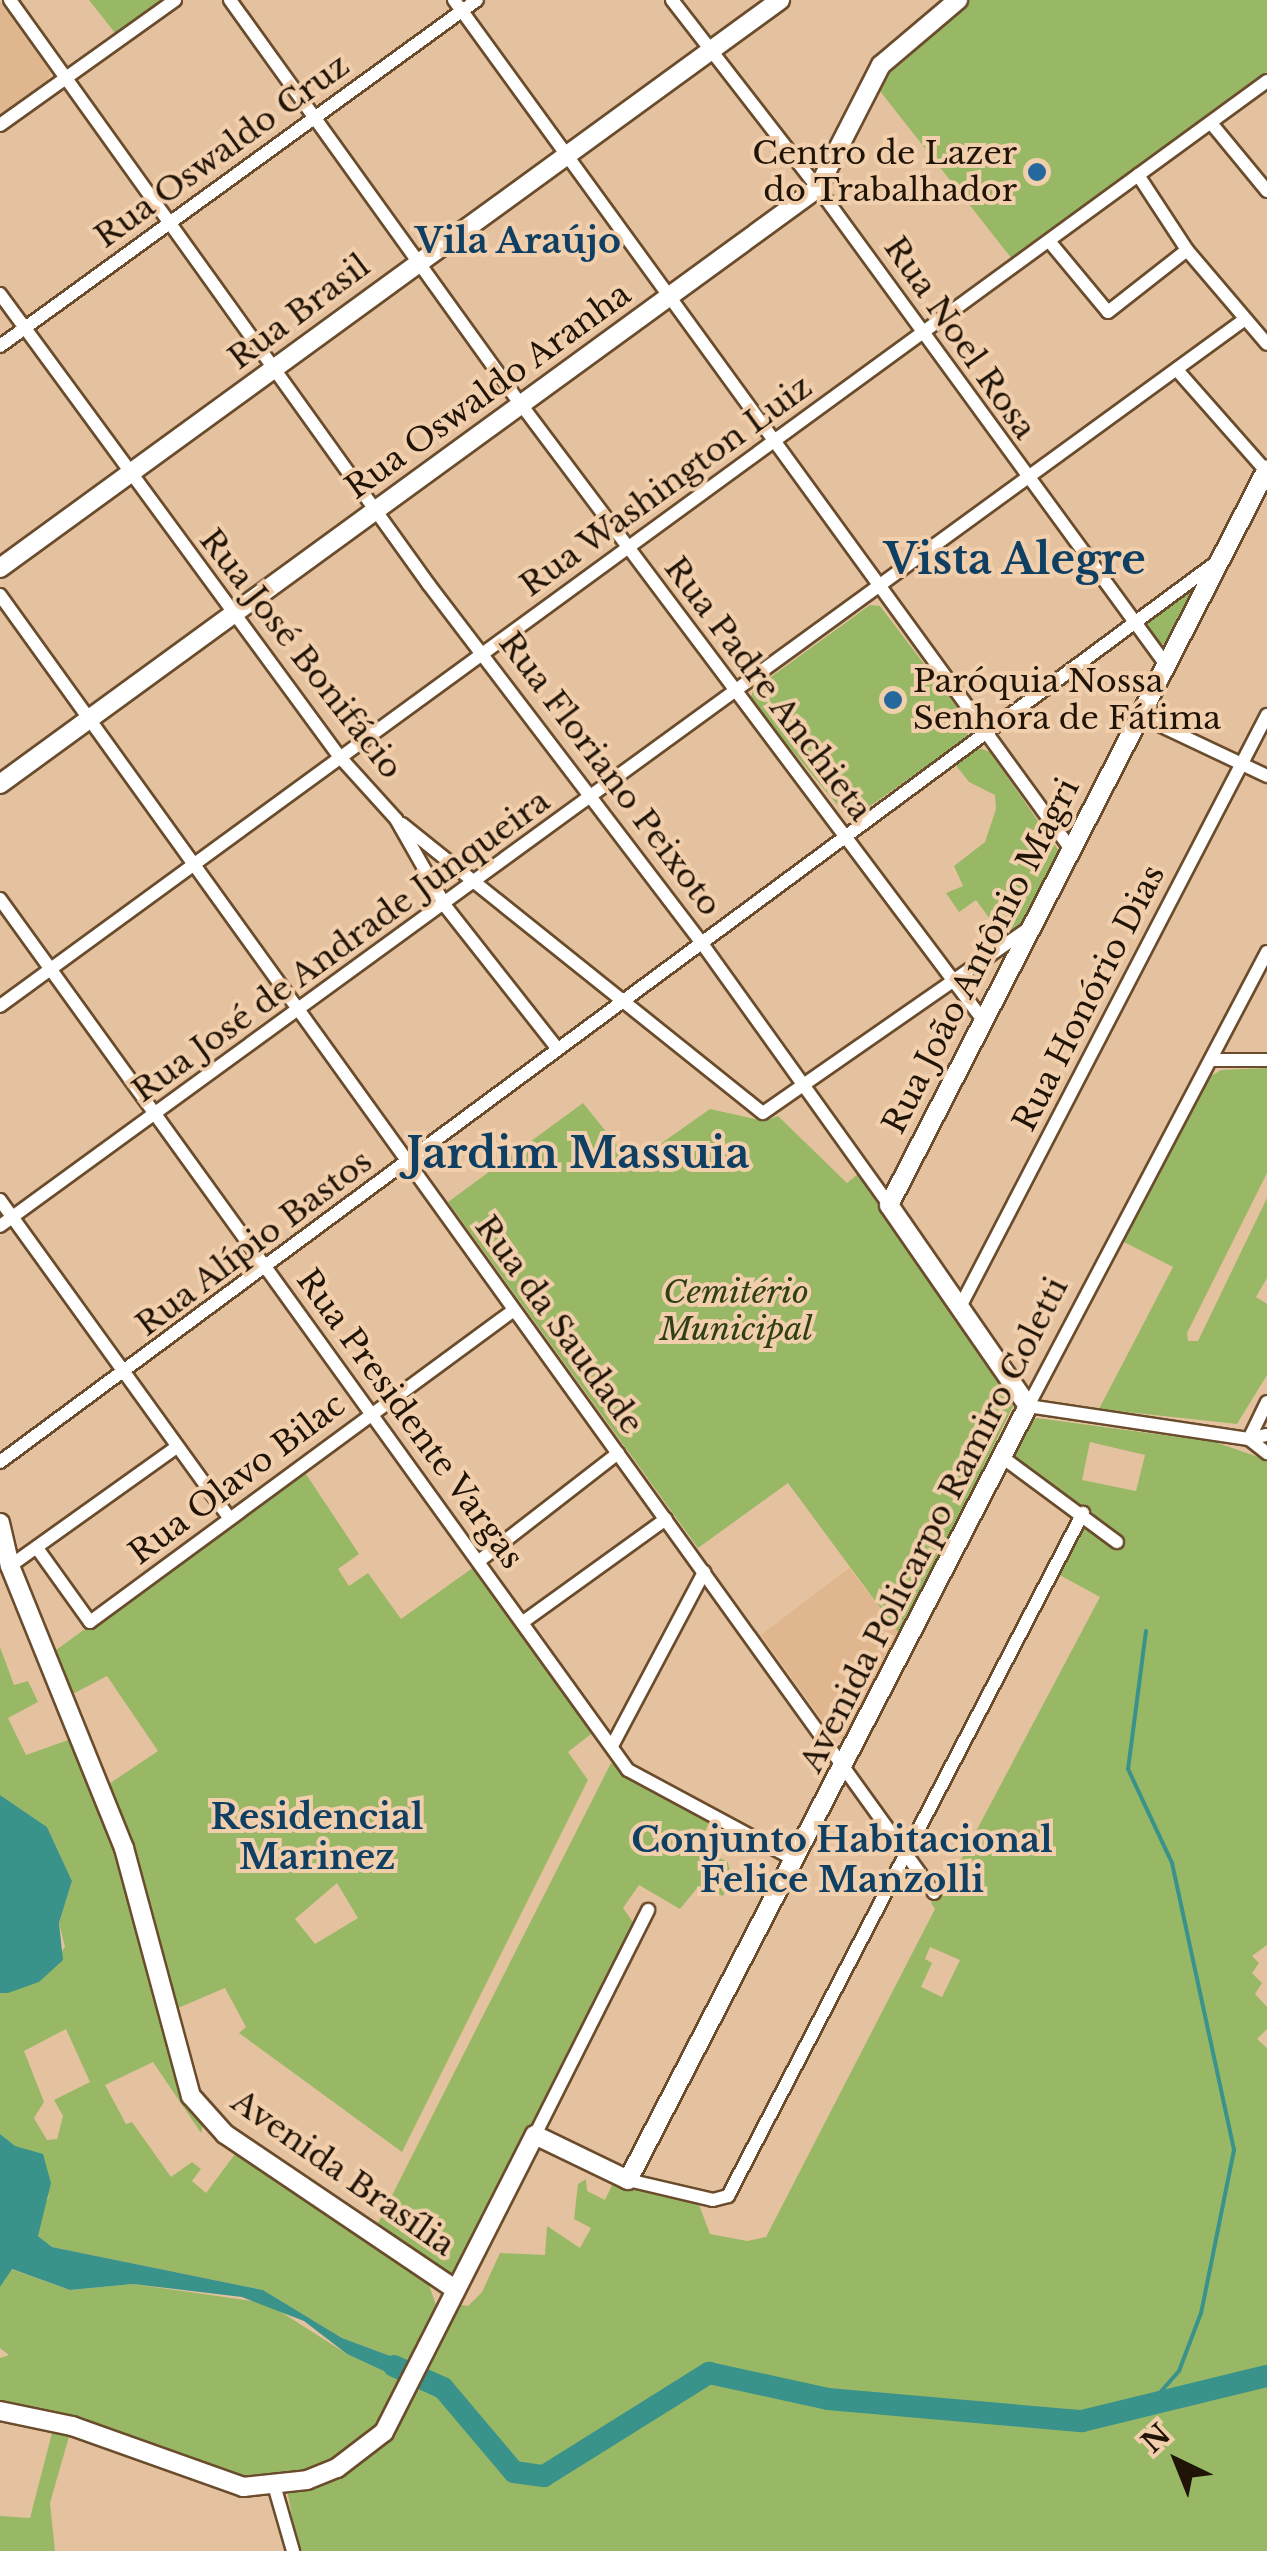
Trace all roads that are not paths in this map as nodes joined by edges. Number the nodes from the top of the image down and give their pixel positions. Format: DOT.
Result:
graph roads {
  1 [pos="10,0"];
  2 [pos="174,0"];
  3 [pos="230,0"];
  4 [pos="476,0"];
  5 [pos="672,0"];
  6 [pos="780,0"];
  7 [pos="958,0"];
  8 [pos="458,5"];
  9 [pos="708,51"];
  10 [pos="62,81"];
  11 [pos="1267,81"];
  12 [pos="318,115"];
  13 [pos="1211,123"];
  14 [pos="0,125"];
  15 [pos="564,158"];
  16 [pos="1138,175"];
  17 [pos="818,188"];
  18 [pos="1267,190"];
  19 [pos="168,224"];
  20 [pos="1049,241"];
  21 [pos="1187,250"];
  22 [pos="417,262"];
  23 [pos="0,294"];
  24 [pos="672,294"];
  25 [pos="1244,319"];
  26 [pos="25,328"];
  27 [pos="926,333"];
  28 [pos="1267,344"];
  29 [pos="0,346"];
  30 [pos="276,368"];
  31 [pos="1177,370"];
  32 [pos="520,403"];
  33 [pos="777,439"];
  34 [pos="1266,470"];
  35 [pos="129,474"];
  36 [pos="1027,480"];
  37 [pos="376,509"];
  38 [pos="629,549"];
  39 [pos="1214,564"];
  40 [pos="0,568"];
  41 [pos="885,586"];
  42 [pos="0,595"];
  43 [pos="233,614"];
  44 [pos="1133,624"];
  45 [pos="480,653"];
  46 [pos="1164,662"];
  47 [pos="737,693"];
  48 [pos="1138,715"];
  49 [pos="1267,715"];
  50 [pos="89,720"];
  51 [pos="986,732"];
  52 [pos="339,756"];
  53 [pos="1242,763"];
  54 [pos="1267,776"];
  55 [pos="0,784"];
  56 [pos="592,797"];
  57 [pos="396,819"];
  58 [pos="844,836"];
  59 [pos="1070,848"];
  60 [pos="199,863"];
  61 [pos="480,881"];
  62 [pos="0,899"];
  63 [pos="446,906"];
  64 [pos="1029,928"];
  65 [pos="700,942"];
  66 [pos="1267,952"];
  67 [pos="53,968"];
  68 [pos="950,982"];
  69 [pos="620,1000"];
  70 [pos="0,1006"];
  71 [pos="300,1010"];
  72 [pos="982,1020"];
  73 [pos="556,1047"];
  74 [pos="1212,1060"];
  75 [pos="1267,1060"];
  76 [pos="804,1086"];
  77 [pos="155,1115"];
  78 [pos="407,1162"];
  79 [pos="0,1200"];
  80 [pos="889,1204"];
  81 [pos="13,1217"];
  82 [pos="0,1226"];
  83 [pos="268,1268"];
  84 [pos="960,1307"];
  85 [pos="514,1310"];
  86 [pos="123,1374"];
  87 [pos="1267,1402"];
  88 [pos="1028,1406"];
  89 [pos="372,1413"];
  90 [pos="1267,1435"];
  91 [pos="1249,1439"];
  92 [pos="177,1448"];
  93 [pos="618,1453"];
  94 [pos="1267,1453"];
  95 [pos="1002,1457"];
  96 [pos="0,1462"];
  97 [pos="1082,1512"];
  98 [pos="666,1518"];
  99 [pos="230,1519"];
  100 [pos="0,1523"];
  101 [pos="1117,1542"];
  102 [pos="38,1548"];
  103 [pos="479,1561"];
  104 [pos="10,1566"];
  105 [pos="704,1572"];
  106 [pos="523,1622"];
  107 [pos="612,1746"];
  108 [pos="844,1764"];
  109 [pos="903,1850"];
  110 [pos="795,1860"];
  111 [pos="934,1893"];
  112 [pos="648,1910"];
  113 [pos="535,2134"];
  114 [pos="628,2180"];
  115 [pos="455,2289"];
  116 [pos="0,2411"];
  117 [pos="274,2485"];
  118 [pos="293,2551"];
  1 -- 10 [label="street, Rua Floriano Peixoto"];
  2 -- 10 [label="street"];
  3 -- 12 [label="street, Rua Padre Anchieta"];
  4 -- 8 [label="street, Rua Oswaldo Cruz"];
  5 -- 9 [label="street, Rua Noel Rosa"];
  6 -- 9 [label="street, Rua Brasil"];
  7 -- 17 [label="street, Rua Oswaldo Aranha"];
  8 -- 12 [label="street, Rua Oswaldo Cruz"];
  8 -- 15 [label="street"];
  9 -- 15 [label="street, Rua Brasil"];
  9 -- 17 [label="street, Rua Noel Rosa"];
  10 -- 14 [label="street"];
  10 -- 19 [label="street, Rua Floriano Peixoto"];
  11 -- 13 [label="street, Rua Washington Luiz"];
  12 -- 19 [label="street, Rua Oswaldo Cruz"];
  12 -- 22 [label="street, Rua Padre Anchieta"];
  13 -- 16 [label="street, Rua Washington Luiz"];
  13 -- 18 [label="street"];
  15 -- 22 [label="street, Rua Brasil"];
  15 -- 24 [label="street"];
  16 -- 20 [label="street, Rua Washington Luiz"];
  16 -- 21 [label="street"];
  17 -- 24 [label="street, Rua Oswaldo Aranha"];
  17 -- 27 [label="street, Rua Noel Rosa"];
  19 -- 26 [label="street, Rua Oswaldo Cruz"];
  19 -- 30 [label="street, Rua Floriano Peixoto"];
  20 -- 21 [label="street"];
  20 -- 27 [label="street, Rua Washington Luiz"];
  21 -- 25 [label="street"];
  22 -- 30 [label="street, Rua Brasil"];
  22 -- 32 [label="street, Rua Padre Anchieta"];
  23 -- 26 [label="street, Rua José Bonifácio"];
  24 -- 32 [label="street, Rua Oswaldo Aranha"];
  24 -- 33 [label="street"];
  25 -- 28 [label="street"];
  25 -- 31 [label="street, Rua José de Andrade Junqueira"];
  26 -- 29 [label="street, Rua Oswaldo Cruz"];
  26 -- 35 [label="street, Rua José Bonifácio"];
  27 -- 33 [label="street, Rua Washington Luiz"];
  27 -- 36 [label="street, Rua Noel Rosa"];
  30 -- 35 [label="street, Rua Brasil"];
  30 -- 37 [label="street, Rua Floriano Peixoto"];
  31 -- 34 [label="street"];
  31 -- 36 [label="street, Rua José de Andrade Junqueira"];
  32 -- 37 [label="street, Rua Oswaldo Aranha"];
  32 -- 38 [label="street, Rua Padre Anchieta"];
  33 -- 38 [label="street, Rua Washington Luiz"];
  33 -- 41 [label="street"];
  34 -- 39 [label="street, Rua João Antônio Magri"];
  35 -- 40 [label="street, Rua Brasil"];
  35 -- 43 [label="street, Rua José Bonifácio"];
  36 -- 41 [label="street, Rua José de Andrade Junqueira"];
  36 -- 44 [label="street, Rua Noel Rosa"];
  37 -- 43 [label="street, Rua Oswaldo Aranha"];
  37 -- 45 [label="street, Rua Floriano Peixoto"];
  38 -- 45 [label="street, Rua Washington Luiz"];
  38 -- 47 [label="street, Rua Padre Anchieta"];
  39 -- 44 [label="street, Rua Alípio Bastos"];
  39 -- 46 [label="street, Rua João Antônio Magri"];
  41 -- 47 [label="street, Rua José de Andrade Junqueira"];
  41 -- 51 [label="street"];
  42 -- 50 [label="street, Rua da Saudade"];
  43 -- 50 [label="street, Rua Oswaldo Aranha"];
  43 -- 52 [label="street, Rua José Bonifácio"];
  44 -- 46 [label="street, Rua Noel Rosa"];
  44 -- 51 [label="street, Rua Alípio Bastos"];
  45 -- 52 [label="street, Rua Washington Luiz"];
  45 -- 56 [label="street, Rua Floriano Peixoto"];
  46 -- 48 [label="street, Rua João Antônio Magri"];
  47 -- 56 [label="street, Rua José de Andrade Junqueira"];
  47 -- 58 [label="street, Rua Padre Anchieta"];
  48 -- 53 [label="street"];
  48 -- 59 [label="street, Rua João Antônio Magri"];
  49 -- 53 [label="street, Rua Honório Dias"];
  50 -- 55 [label="street, Rua Oswaldo Aranha"];
  50 -- 60 [label="street, Rua da Saudade"];
  51 -- 58 [label="street, Rua Alípio Bastos"];
  51 -- 59 [label="street"];
  52 -- 57 [label="street, Rua José Bonifácio"];
  52 -- 60 [label="street, Rua Washington Luiz"];
  53 -- 54 [label="street"];
  53 -- 84 [label="street, Rua Honório Dias"];
  56 -- 61 [label="street, Rua José de Andrade Junqueira"];
  56 -- 65 [label="street, Rua Floriano Peixoto"];
  57 -- 61 [label="street"];
  57 -- 63 [label="street, Rua José Bonifácio"];
  58 -- 65 [label="street, Rua Alípio Bastos"];
  58 -- 68 [label="street, Rua Padre Anchieta"];
  59 -- 64 [label="street, Rua João Antônio Magri"];
  60 -- 67 [label="street, Rua Washington Luiz"];
  60 -- 71 [label="street, Rua da Saudade"];
  61 -- 63 [label="street, Rua José de Andrade Junqueira"];
  61 -- 69 [label="street"];
  62 -- 67 [label="street, Rua Presidente Vargas"];
  63 -- 71 [label="street, Rua José de Andrade Junqueira"];
  63 -- 73 [label="street, Rua José Bonifácio"];
  64 -- 68 [label="street"];
  64 -- 72 [label="street, Rua João Antônio Magri"];
  65 -- 69 [label="street, Rua Alípio Bastos"];
  65 -- 76 [label="street, Rua Floriano Peixoto"];
  66 -- 74 [label="street, Avenida Policarpo Ramiro Coletti"];
  67 -- 70 [label="street, Rua Washington Luiz"];
  67 -- 77 [label="street, Rua Presidente Vargas"];
  68 -- 72 [label="street, Rua Padre Anchieta"];
  68 -- 76 [label="street"];
  69 -- 73 [label="street, Rua Alípio Bastos"];
  69 -- 76 [label="street"];
  71 -- 77 [label="street, Rua José de Andrade Junqueira"];
  71 -- 78 [label="street, Rua da Saudade"];
  72 -- 80 [label="street, Rua João Antônio Magri"];
  73 -- 78 [label="street, Rua Alípio Bastos"];
  74 -- 75 [label="street"];
  74 -- 88 [label="street, Avenida Policarpo Ramiro Coletti"];
  76 -- 80 [label="street, Rua Floriano Peixoto"];
  77 -- 81 [label="street, Rua José de Andrade Junqueira"];
  77 -- 83 [label="street, Rua Presidente Vargas"];
  78 -- 83 [label="street, Rua Alípio Bastos"];
  78 -- 85 [label="street, Rua da Saudade"];
  79 -- 81 [label="street"];
  80 -- 84 [label="street, Rua Floriano Peixoto"];
  81 -- 82 [label="street, Rua José de Andrade Junqueira"];
  81 -- 86 [label="street"];
  83 -- 86 [label="street, Rua Alípio Bastos"];
  83 -- 89 [label="street, Rua Presidente Vargas"];
  84 -- 88 [label="street, Rua Floriano Peixoto"];
  85 -- 89 [label="street, Rua Olavo Bilac"];
  85 -- 93 [label="street, Rua da Saudade"];
  86 -- 92 [label="street"];
  86 -- 96 [label="street, Rua Alípio Bastos"];
  87 -- 91 [label="street"];
  88 -- 91 [label="street"];
  88 -- 95 [label="street, Avenida Policarpo Ramiro Coletti"];
  89 -- 99 [label="street, Rua Olavo Bilac"];
  89 -- 103 [label="street, Rua Presidente Vargas"];
  90 -- 91 [label="street"];
  91 -- 94 [label="street"];
  92 -- 99 [label="street"];
  92 -- 102 [label="street"];
  93 -- 98 [label="street, Rua da Saudade"];
  93 -- 103 [label="street"];
  95 -- 97 [label="street"];
  95 -- 108 [label="street, Avenida Policarpo Ramiro Coletti"];
  97 -- 101 [label="street"];
  97 -- 109 [label="street"];
  98 -- 105 [label="street, Rua da Saudade"];
  98 -- 106 [label="street"];
  99 -- 102 [label="street, Rua Olavo Bilac"];
  100 -- 104 [label="street, Avenida Brasília"];
  102 -- 104 [label="street"];
  103 -- 106 [label="street, Rua Presidente Vargas"];
  104 -- 115 [label="street, Avenida Brasília"];
  105 -- 107 [label="street"];
  105 -- 108 [label="street, Rua da Saudade"];
  106 -- 107 [label="street, Rua Presidente Vargas"];
  107 -- 110 [label="street, Rua Presidente Vargas"];
  108 -- 109 [label="street, Rua da Saudade"];
  108 -- 110 [label="street, Avenida Policarpo Ramiro Coletti"];
  109 -- 111 [label="street, Rua da Saudade"];
  109 -- 114 [label="street"];
  110 -- 114 [label="street, Avenida Policarpo Ramiro Coletti"];
  112 -- 113 [label="street"];
  113 -- 114 [label="street"];
  113 -- 115 [label="street"];
  115 -- 117 [label="street, Avenida Brasília"];
  116 -- 117 [label="street, Avenida Brasília"];
  117 -- 118 [label="street"];
}
